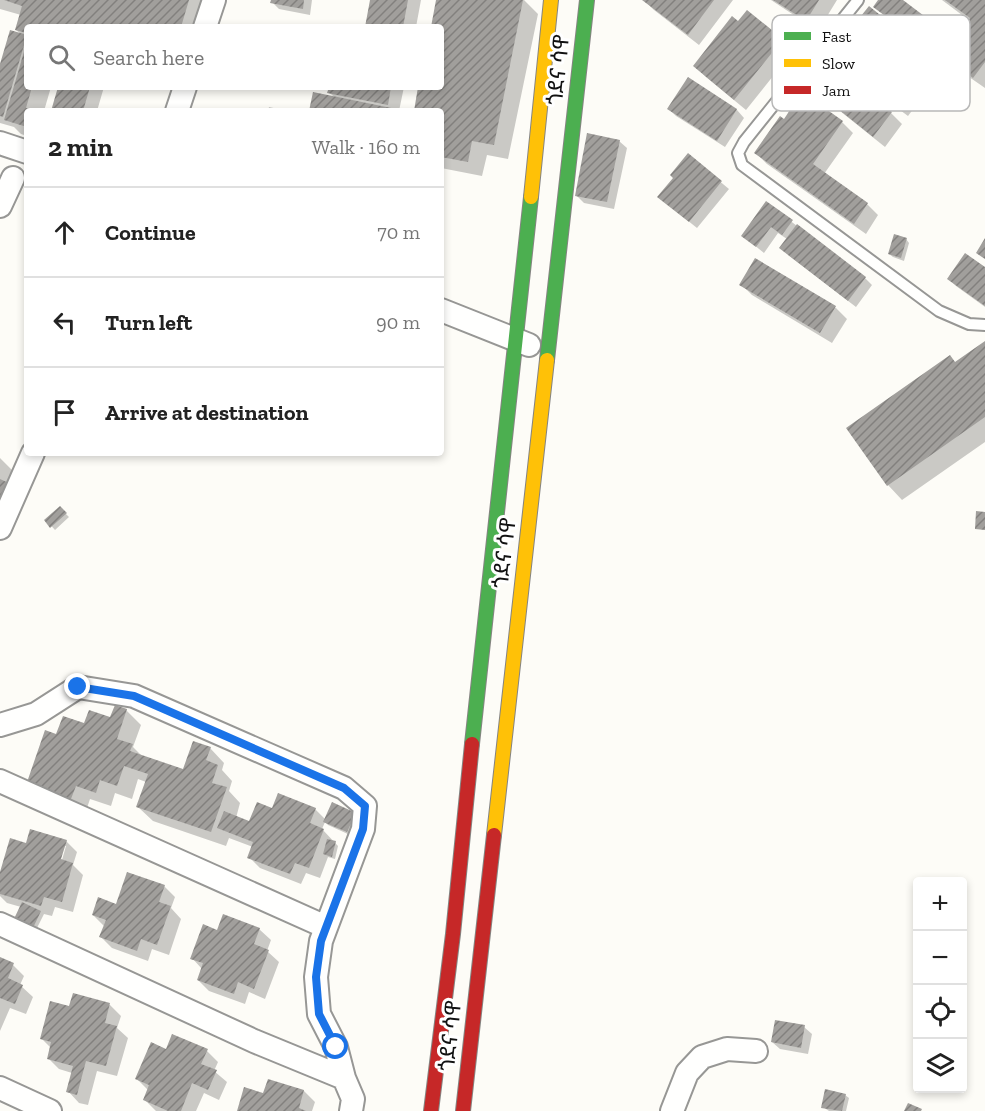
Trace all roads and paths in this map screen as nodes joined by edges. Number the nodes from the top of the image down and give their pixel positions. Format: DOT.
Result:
graph roads {
  1 [pos="214,0"];
  2 [pos="551,0"];
  3 [pos="587,0"];
  4 [pos="858,0"];
  5 [pos="846,15"];
  6 [pos="206,24"];
  7 [pos="184,90"];
  8 [pos="772,107"];
  9 [pos="178,108"];
  10 [pos="0,143"];
  11 [pos="24,151"];
  12 [pos="13,178"];
  13 [pos="0,206"];
  14 [pos="444,311"];
  15 [pos="985,326"];
  16 [pos="516,340"];
  17 [pos="549,353"];
  18 [pos="32,456"];
  19 [pos="0,528"];
  20 [pos="0,725"];
  21 [pos="0,781"];
  22 [pos="0,924"];
  23 [pos="326,927"];
  24 [pos="756,1052"];
  25 [pos="344,1078"];
  26 [pos="0,1088"];
  27 [pos="50,1111"];
  28 [pos="351,1111"];
  29 [pos="431,1111"];
  30 [pos="463,1111"];
  31 [pos="672,1111"];
  1 -- 6 [label="street"];
  2 -- 16 [label="main road, ጎደና ሳዋ"];
  3 -- 17 [label="main road, ጎደና ሳዋ"];
  4 -- 5 [label="lane"];
  7 -- 9 [label="street"];
  8 -- 15 [label="lane"];
  10 -- 11 [label="street"];
  12 -- 13 [label="street"];
  14 -- 16 [label="street"];
  16 -- 17 [label="street"];
  16 -- 29 [label="main road, ጎደና ሳዋ"];
  17 -- 30 [label="main road, ጎደና ሳዋ"];
  18 -- 19 [label="street"];
  20 -- 23 [label="street"];
  21 -- 23 [label="street"];
  22 -- 25 [label="street"];
  23 -- 25 [label="street"];
  24 -- 31 [label="street"];
  25 -- 28 [label="street"];
  26 -- 27 [label="street"];
}
